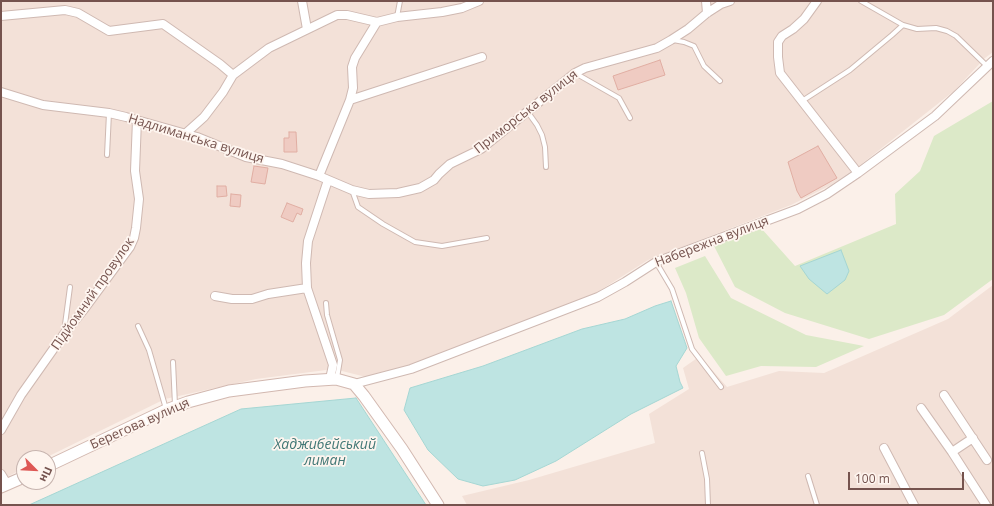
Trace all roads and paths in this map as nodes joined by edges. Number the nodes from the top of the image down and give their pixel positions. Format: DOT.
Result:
graph roads {
  1 [pos="302,1"];
  2 [pos="400,1"];
  3 [pos="479,1"];
  4 [pos="706,1"];
  5 [pos="730,1"];
  6 [pos="817,1"];
  7 [pos="861,1"];
  8 [pos="707,13"];
  9 [pos="1,16"];
  10 [pos="397,17"];
  11 [pos="377,22"];
  12 [pos="903,25"];
  13 [pos="307,29"];
  14 [pos="671,40"];
  15 [pos="482,58"];
  16 [pos="990,63"];
  17 [pos="575,72"];
  18 [pos="233,75"];
  19 [pos="720,81"];
  20 [pos="1,92"];
  21 [pos="350,100"];
  22 [pos="801,102"];
  23 [pos="527,111"];
  24 [pos="109,113"];
  25 [pos="630,118"];
  26 [pos="137,120"];
  27 [pos="185,134"];
  28 [pos="107,155"];
  29 [pos="546,167"];
  30 [pos="858,173"];
  31 [pos="319,176"];
  32 [pos="328,180"];
  33 [pos="352,190"];
  34 [pos="487,238"];
  35 [pos="656,262"];
  36 [pos="70,287"];
  37 [pos="306,288"];
  38 [pos="215,296"];
  39 [pos="326,302"];
  40 [pos="138,326"];
  41 [pos="64,334"];
  42 [pos="173,362"];
  43 [pos="333,379"];
  44 [pos="354,384"];
  45 [pos="721,387"];
  46 [pos="944,395"];
  47 [pos="171,408"];
  48 [pos="921,408"];
  49 [pos="1,430"];
  50 [pos="973,438"];
  51 [pos="884,448"];
  52 [pos="952,452"];
  53 [pos="702,453"];
  54 [pos="987,460"];
  55 [pos="56,462"];
  56 [pos="1,474"];
  57 [pos="808,476"];
  58 [pos="16,481"];
  59 [pos="4,486"];
  60 [pos="438,505"];
  61 [pos="708,505"];
  62 [pos="818,505"];
  63 [pos="914,505"];
  64 [pos="986,505"];
  1 -- 13 [label="street"];
  2 -- 10 [label="lane"];
  3 -- 10 [label="street"];
  4 -- 8 [label="street"];
  5 -- 8 [label="street, Приморська вулиця"];
  6 -- 22 [label="street"];
  7 -- 12 [label="lane"];
  8 -- 14 [label="street, Приморська вулиця"];
  9 -- 18 [label="street"];
  10 -- 11 [label="street"];
  11 -- 13 [label="street"];
  11 -- 21 [label="street"];
  12 -- 16 [label="lane"];
  12 -- 22 [label="lane"];
  13 -- 18 [label="street"];
  14 -- 17 [label="street, Приморська вулиця"];
  14 -- 19 [label="lane"];
  15 -- 21 [label="street"];
  16 -- 30 [label="street, Набережна вулиця"];
  17 -- 23 [label="street, Приморська вулиця"];
  17 -- 25 [label="lane"];
  18 -- 27 [label="street"];
  20 -- 24 [label="street, Надлиманська вулиця"];
  21 -- 31 [label="street"];
  22 -- 30 [label="street"];
  23 -- 29 [label="lane"];
  23 -- 33 [label="street, Приморська вулиця"];
  24 -- 26 [label="street, Надлиманська вулиця"];
  24 -- 28 [label="lane"];
  26 -- 27 [label="street, Надлиманська вулиця"];
  26 -- 41 [label="street, Підйомний провулок"];
  27 -- 31 [label="street, Надлиманська вулиця"];
  30 -- 35 [label="street, Набережна вулиця"];
  31 -- 32 [label="street, Приморська вулиця"];
  32 -- 33 [label="street, Приморська вулиця"];
  32 -- 37 [label="street"];
  33 -- 34 [label="lane"];
  35 -- 44 [label="street, Набережна вулиця"];
  35 -- 45 [label="lane"];
  36 -- 41 [label="lane"];
  37 -- 38 [label="street"];
  37 -- 43 [label="street"];
  39 -- 43 [label="lane"];
  40 -- 47 [label="lane"];
  41 -- 49 [label="street, Підйомний провулок"];
  42 -- 47 [label="lane"];
  43 -- 44 [label="street, Берегова вулиця"];
  43 -- 47 [label="street, Берегова вулиця"];
  44 -- 60 [label="street"];
  46 -- 50 [label="street"];
  47 -- 55 [label="street, Берегова вулиця"];
  48 -- 52 [label="street"];
  50 -- 52 [label="street"];
  50 -- 54 [label="street"];
  51 -- 63 [label="street"];
  52 -- 64 [label="street"];
  53 -- 61 [label="lane"];
  56 -- 59 [label="street"];
  57 -- 62 [label="lane"];
  58 -- 59 [label="street"];
}
